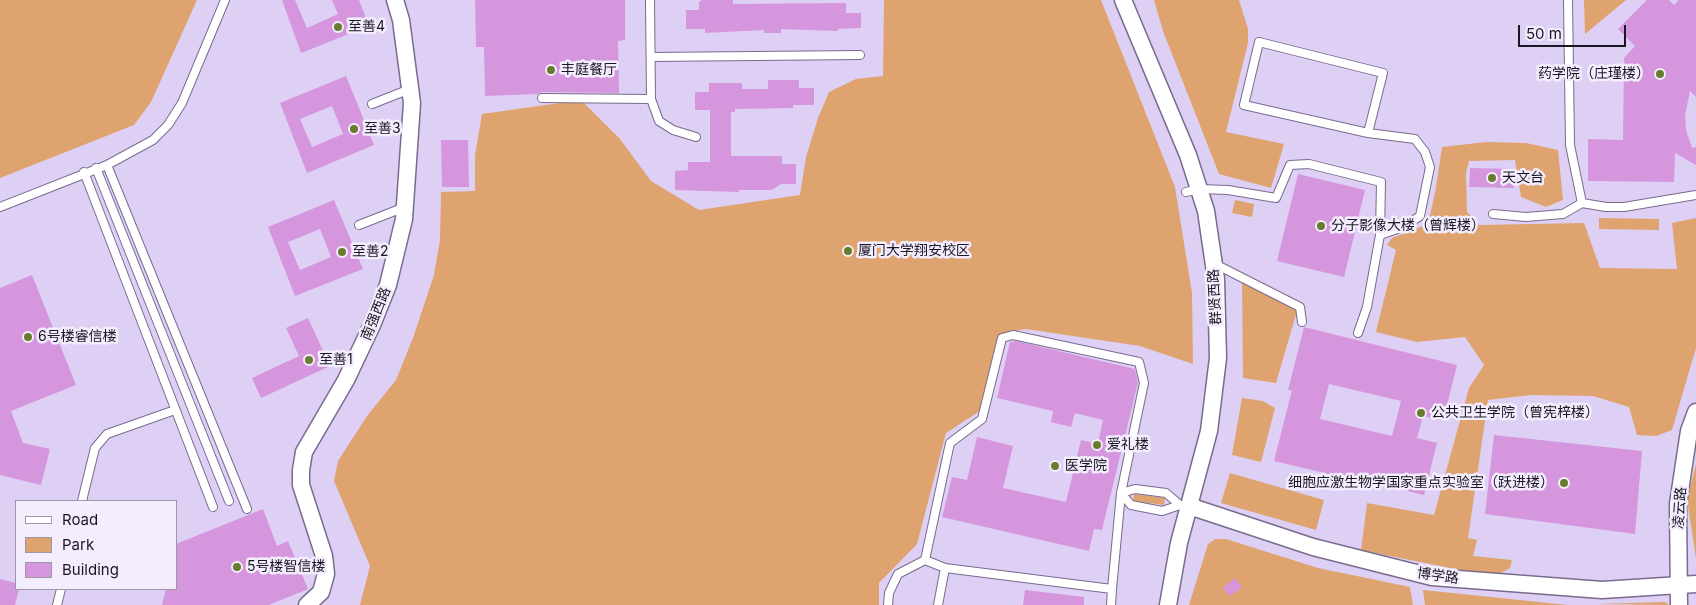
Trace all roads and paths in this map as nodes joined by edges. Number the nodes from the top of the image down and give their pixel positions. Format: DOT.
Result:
graph roads {
  1 [pos="225,0"];
  2 [pos="395,0"];
  3 [pos="650,0"];
  4 [pos="1122,0"];
  5 [pos="1568,0"];
  6 [pos="860,55"];
  7 [pos="651,57"];
  8 [pos="410,89"];
  9 [pos="542,98"];
  10 [pos="651,99"];
  11 [pos="372,104"];
  12 [pos="1368,133"];
  13 [pos="696,137"];
  14 [pos="107,165"];
  15 [pos="96,168"];
  16 [pos="84,172"];
  17 [pos="1192,191"];
  18 [pos="1696,195"];
  19 [pos="1582,203"];
  20 [pos="405,207"];
  21 [pos="0,208"];
  22 [pos="1493,214"];
  23 [pos="359,225"];
  24 [pos="1380,235"];
  25 [pos="130,255"];
  26 [pos="117,260"];
  27 [pos="1214,264"];
  28 [pos="1302,322"];
  29 [pos="1358,333"];
  30 [pos="185,392"];
  31 [pos="170,396"];
  32 [pos="175,410"];
  33 [pos="1696,412"];
  34 [pos="1121,493"];
  35 [pos="82,500"];
  36 [pos="229,501"];
  37 [pos="1184,506"];
  38 [pos="213,507"];
  39 [pos="247,509"];
  40 [pos="925,560"];
  41 [pos="946,568"];
  42 [pos="1696,584"];
  43 [pos="1678,586"];
  44 [pos="1112,589"];
  45 [pos="61,590"];
  46 [pos="57,605"];
  47 [pos="307,605"];
  48 [pos="888,605"];
  49 [pos="938,605"];
  50 [pos="1111,605"];
  51 [pos="1168,605"];
  52 [pos="1679,605"];
  1 -- 14 [label="lane"];
  2 -- 8 [label="street, 南强西路"];
  3 -- 7 [label="lane"];
  4 -- 17 [label="street, 群贤西路"];
  5 -- 19 [label="lane"];
  6 -- 7 [label="lane"];
  7 -- 10 [label="lane"];
  8 -- 11 [label="lane"];
  8 -- 20 [label="street, 南强西路"];
  9 -- 10 [label="lane"];
  10 -- 13 [label="lane"];
  12 -- 12 [label="lane"];
  12 -- 24 [label="lane"];
  14 -- 15 [label="lane"];
  14 -- 39 [label="lane"];
  15 -- 16 [label="lane"];
  15 -- 25 [label="lane"];
  16 -- 21 [label="lane"];
  16 -- 26 [label="lane"];
  17 -- 24 [label="lane"];
  17 -- 27 [label="street, 群贤西路"];
  18 -- 19 [label="lane"];
  19 -- 22 [label="lane"];
  20 -- 23 [label="lane"];
  20 -- 47 [label="street, 南强西路"];
  24 -- 29 [label="lane"];
  25 -- 26 [label="lane"];
  25 -- 30 [label="lane"];
  26 -- 31 [label="lane"];
  27 -- 28 [label="lane"];
  27 -- 37 [label="street, 群贤西路"];
  30 -- 31 [label="lane"];
  30 -- 36 [label="lane"];
  31 -- 32 [label="lane"];
  32 -- 35 [label="lane"];
  32 -- 38 [label="lane"];
  33 -- 43 [label="street, 凌云路"];
  34 -- 37 [label="lane"];
  34 -- 37 [label="lane"];
  34 -- 40 [label="lane"];
  34 -- 44 [label="lane"];
  37 -- 43 [label="street, 博学路"];
  37 -- 51 [label="street, 群贤西路"];
  40 -- 41 [label="lane"];
  40 -- 48 [label="lane"];
  41 -- 44 [label="lane"];
  41 -- 49 [label="lane"];
  42 -- 43 [label="street, 博学路"];
  43 -- 52 [label="street, 凌云路"];
  44 -- 50 [label="lane"];
  45 -- 46 [label="lane"];
}
